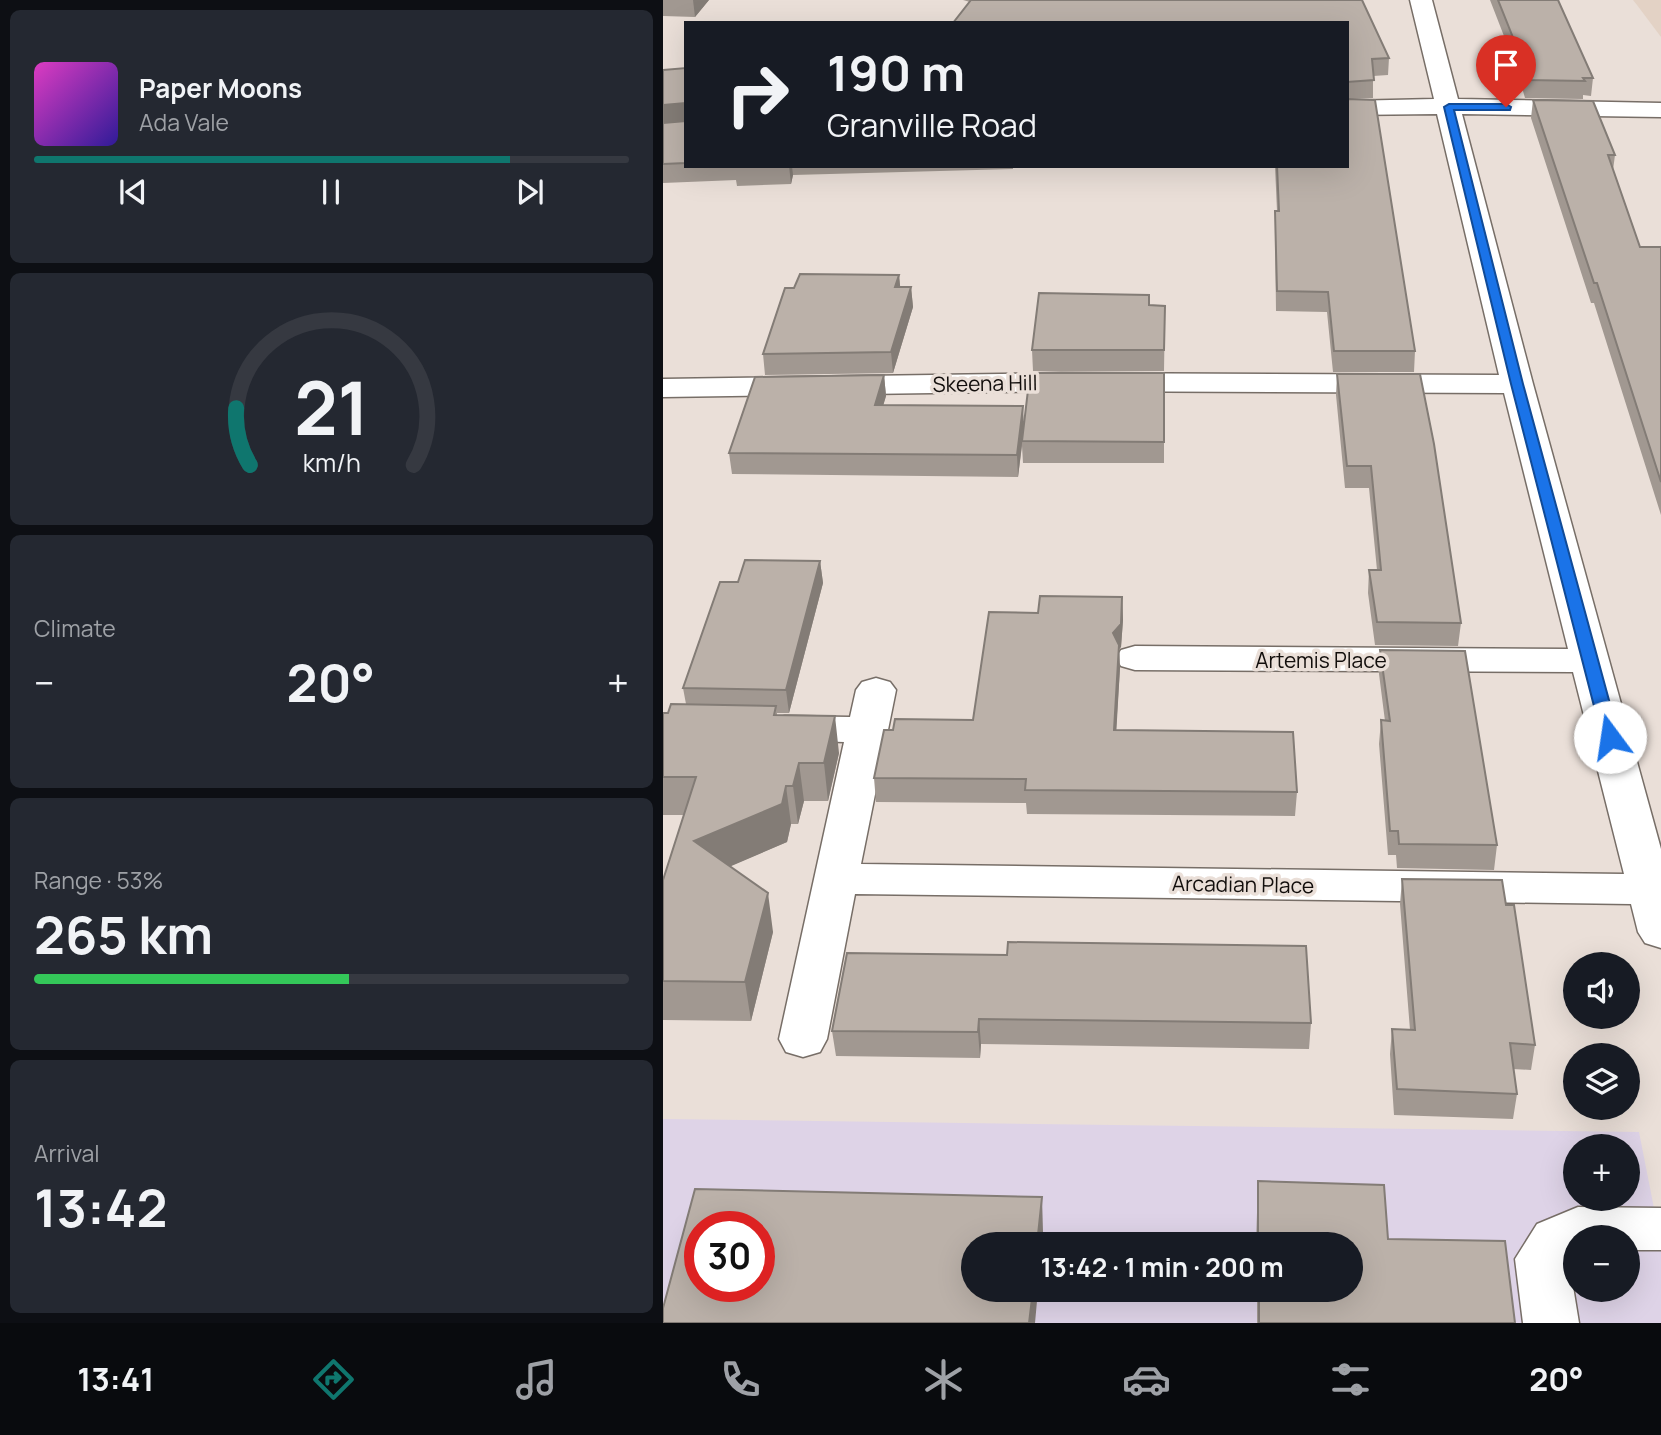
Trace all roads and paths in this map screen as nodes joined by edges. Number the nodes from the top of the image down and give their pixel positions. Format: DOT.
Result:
graph roads {
  1 [pos="1421,0"];
  2 [pos="1449,107"];
  3 [pos="1349,108"];
  4 [pos="1661,110"];
  5 [pos="1517,384"];
  6 [pos="663,388"];
  7 [pos="1134,659"];
  8 [pos="1591,661"];
  9 [pos="744,727"];
  10 [pos="836,879"];
  11 [pos="1649,888"];
  12 [pos="1661,932"];
  13 [pos="803,1039"];
  14 [pos="1661,1229"];
  15 [pos="1551,1323"];
  1 -- 2 [label="street"];
  2 -- 3 [label="street"];
  2 -- 4 [label="street"];
  2 -- 5 [label="street"];
  5 -- 6 [label="street, Skeena Hill"];
  5 -- 8 [label="street"];
  7 -- 8 [label="street, Artemis Place"];
  8 -- 11 [label="street"];
  9 -- 10 [label="street"];
  10 -- 11 [label="street, Arcadian Place"];
  10 -- 13 [label="street"];
  11 -- 12 [label="street"];
  14 -- 15 [label="street"];
}
